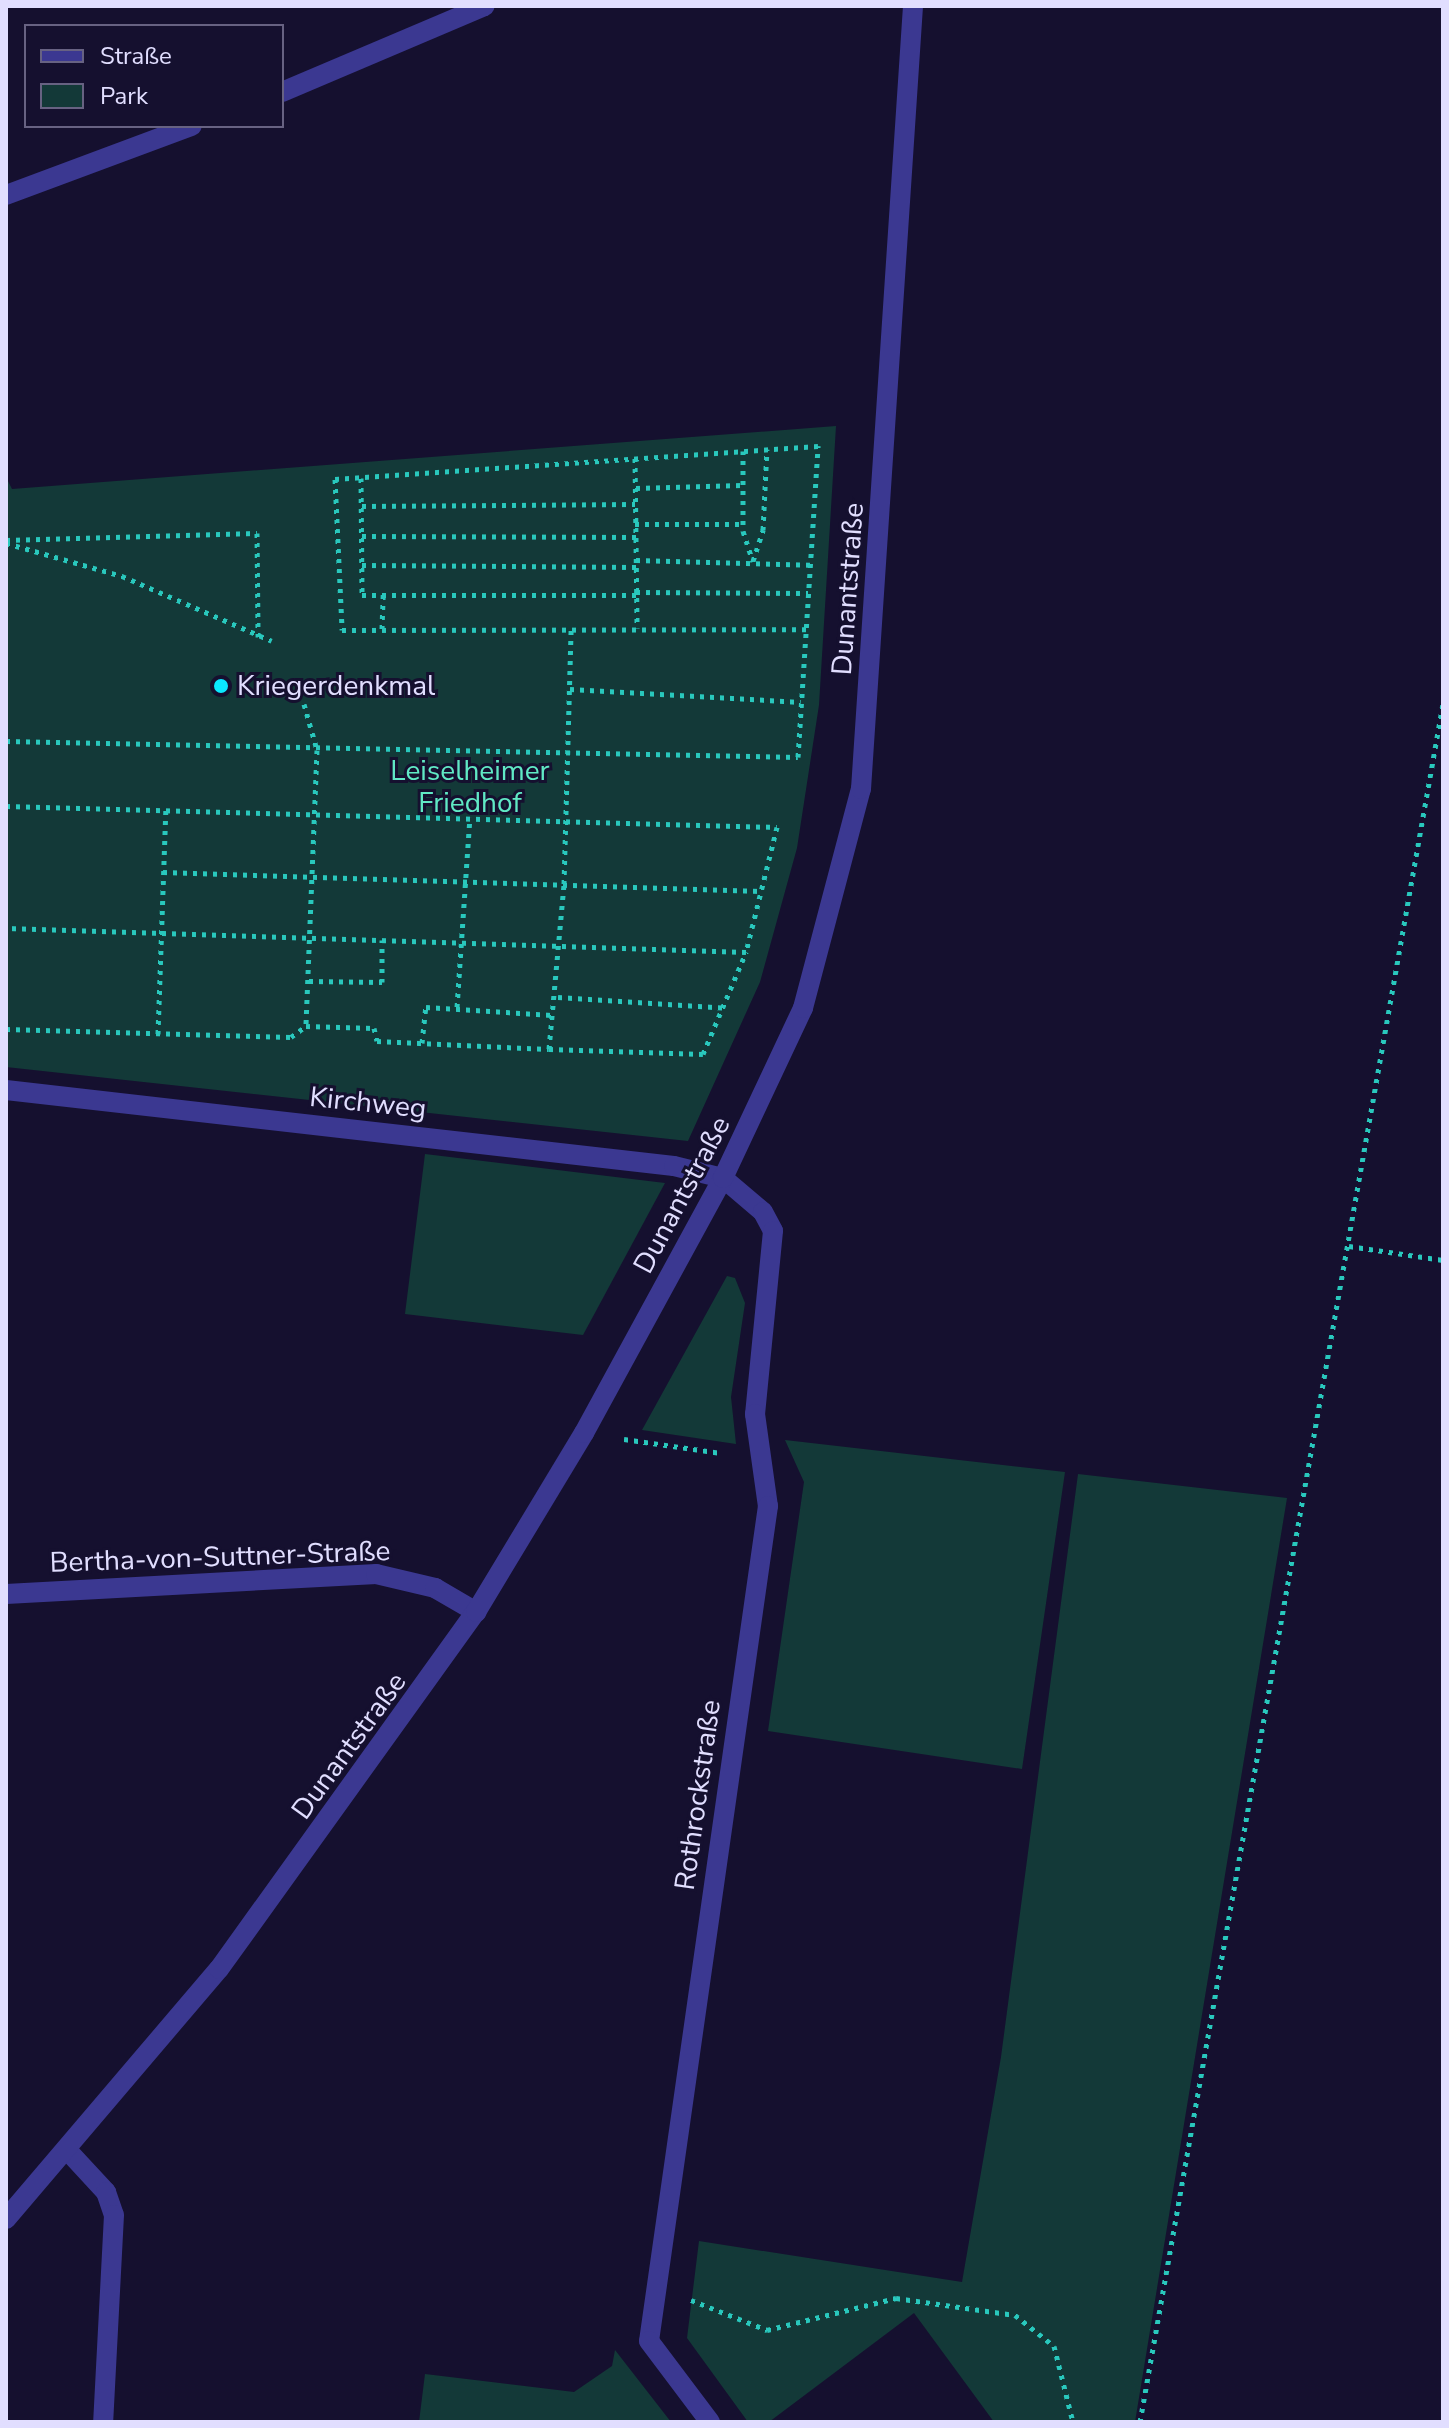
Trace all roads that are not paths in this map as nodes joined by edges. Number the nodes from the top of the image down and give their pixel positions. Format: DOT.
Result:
graph roads {
  1 [pos="485,6"];
  2 [pos="913,6"];
  3 [pos="284,91"];
  4 [pos="187,128"];
  5 [pos="6,195"];
  6 [pos="6,1090"];
  7 [pos="723,1178"];
  8 [pos="6,1594"];
  9 [pos="476,1612"];
  10 [pos="68,2151"];
  11 [pos="6,2219"];
  12 [pos="103,2422"];
  13 [pos="710,2422"];
  1 -- 3 [label="street"];
  2 -- 7 [label="street, Dunantstraße"];
  4 -- 5 [label="street"];
  6 -- 7 [label="street, Kirchweg"];
  7 -- 9 [label="street, Dunantstraße"];
  7 -- 13 [label="street, Rothrockstraße"];
  8 -- 9 [label="street, Bertha-von-Suttner-Straße"];
  9 -- 10 [label="street, Dunantstraße"];
  10 -- 11 [label="street, Dunantstraße"];
  10 -- 12 [label="street"];
}
